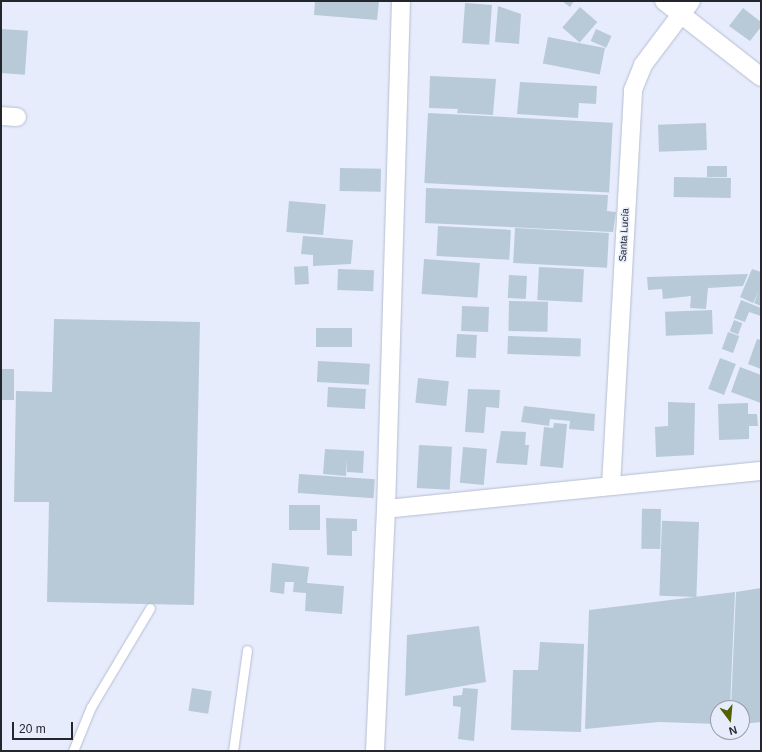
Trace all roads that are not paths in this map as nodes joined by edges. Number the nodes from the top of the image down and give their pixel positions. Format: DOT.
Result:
graph roads {
  1 [pos="401,1"];
  2 [pos="664,1"];
  3 [pos="685,7"];
  4 [pos="761,77"];
  5 [pos="761,471"];
  6 [pos="611,486"];
  7 [pos="386,509"];
  8 [pos="150,608"];
  9 [pos="247,650"];
  10 [pos="73,751"];
  11 [pos="233,751"];
  12 [pos="375,751"];
  1 -- 7 [label="street"];
  2 -- 3 [label="street"];
  3 -- 4 [label="street"];
  3 -- 6 [label="street, Santa Lucía"];
  5 -- 6 [label="street"];
  6 -- 7 [label="street"];
  7 -- 12 [label="street"];
  8 -- 10 [label="lane"];
  9 -- 11 [label="lane"];
}
